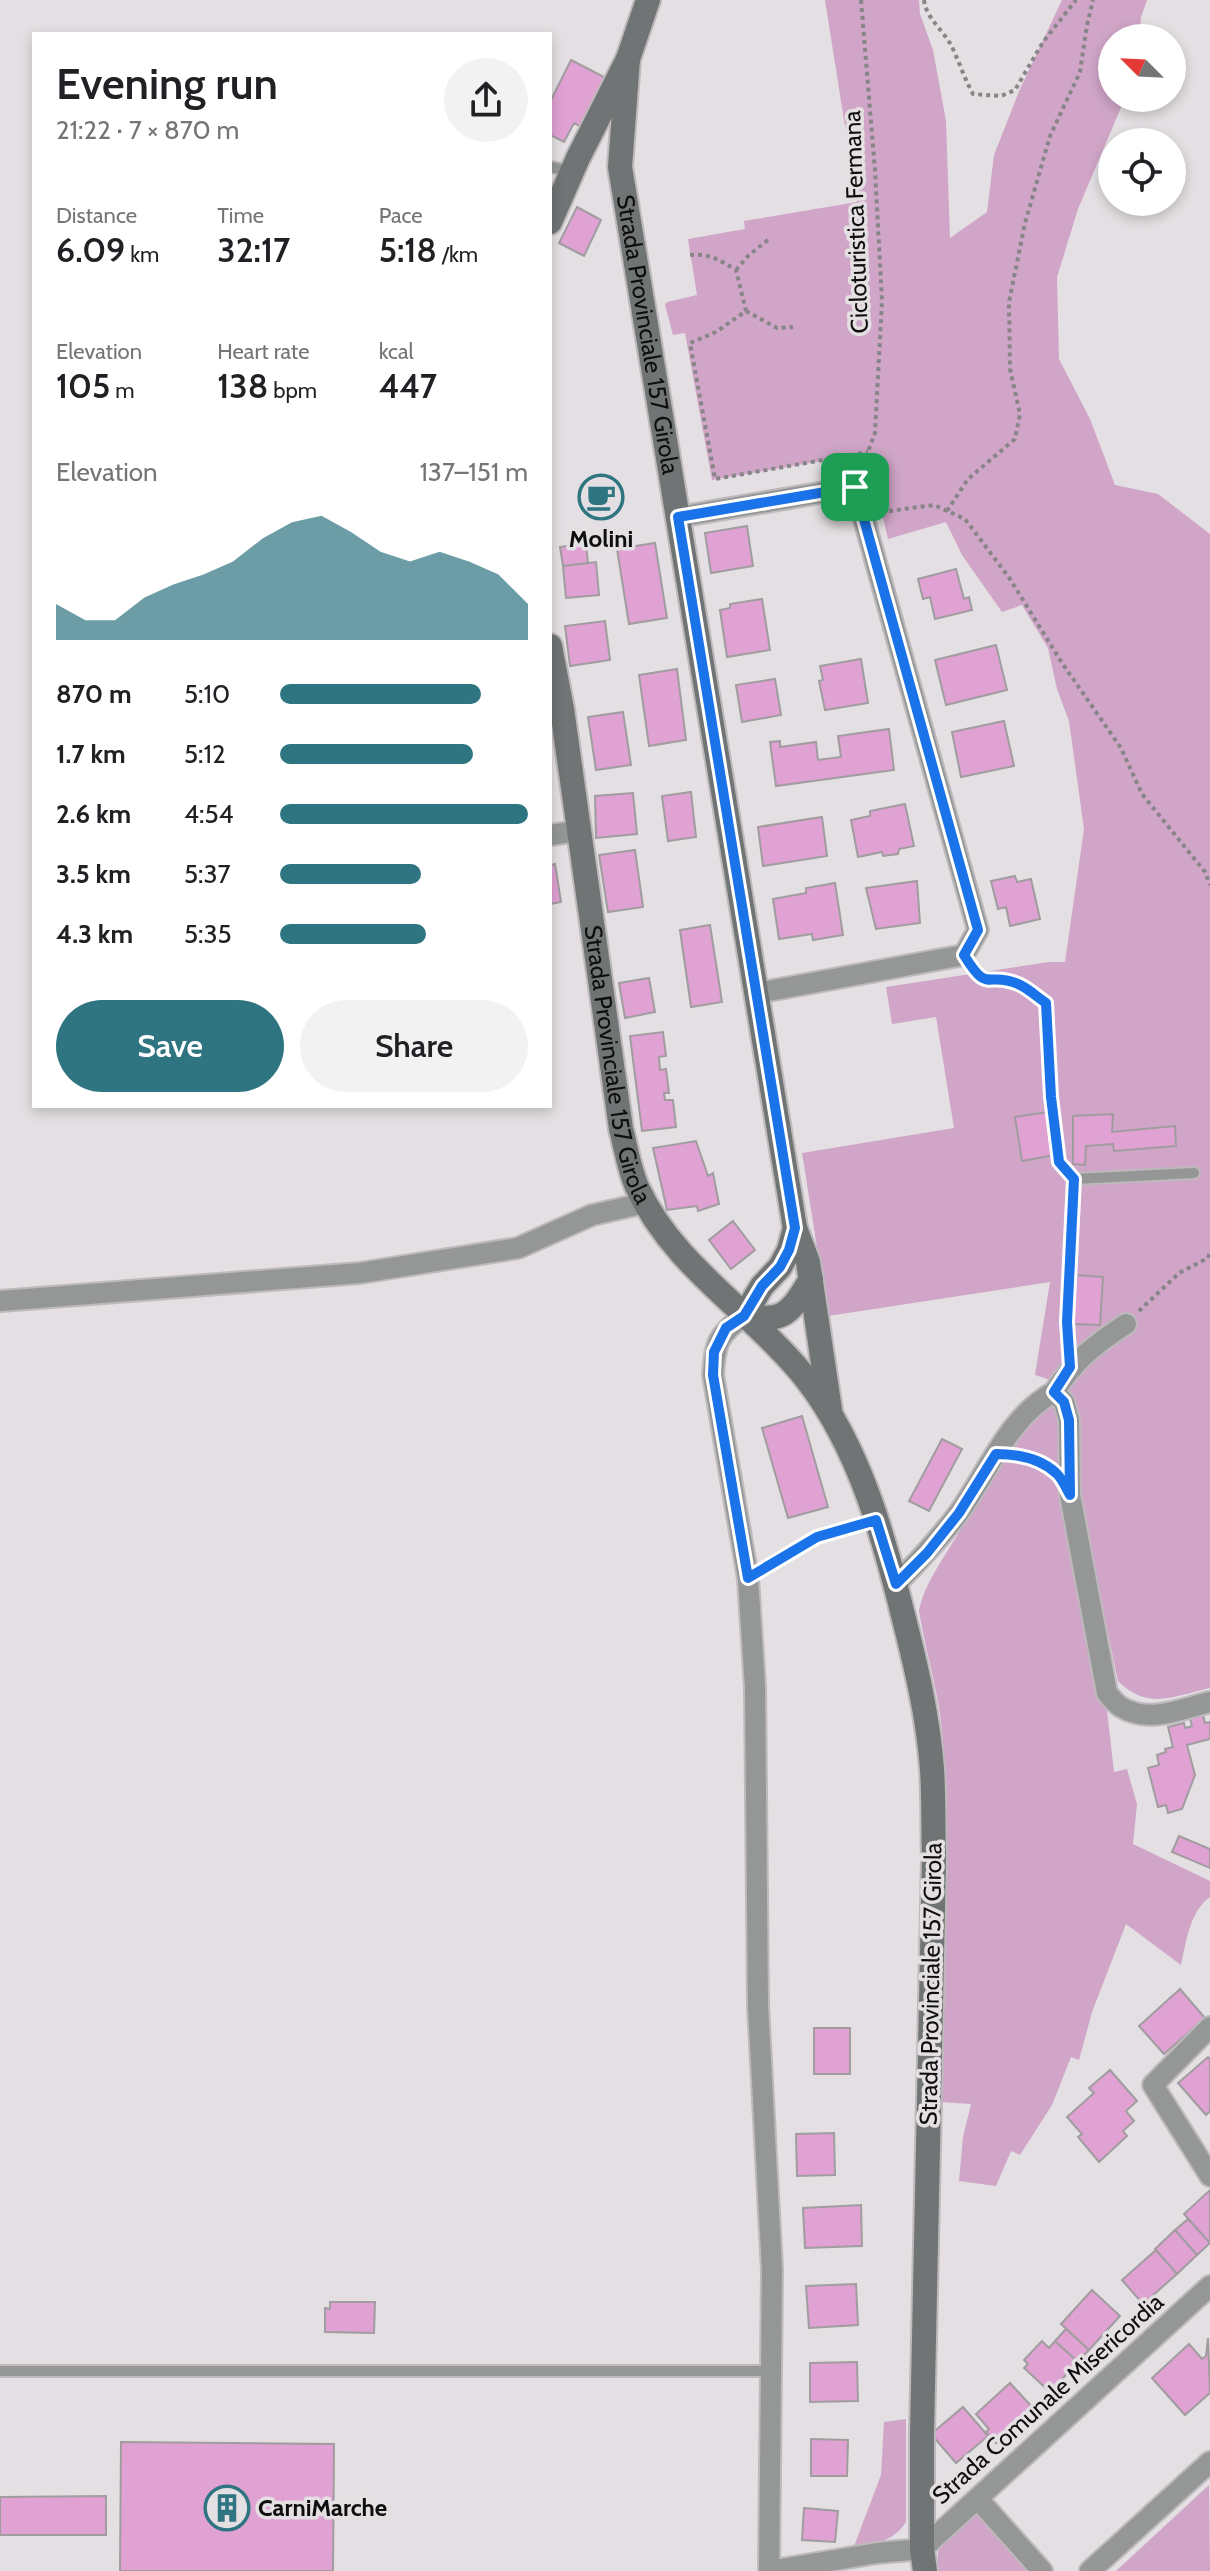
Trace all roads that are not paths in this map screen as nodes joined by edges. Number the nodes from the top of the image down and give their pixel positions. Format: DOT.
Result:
graph roads {
  1 [pos="648,0"];
  2 [pos="628,59"];
  3 [pos="568,163"];
  4 [pos="620,167"];
  5 [pos="552,215"];
  6 [pos="678,517"];
  7 [pos="552,656"];
  8 [pos="579,831"];
  9 [pos="552,835"];
  10 [pos="757,993"];
  11 [pos="1194,1173"];
  12 [pos="645,1203"];
  13 [pos="795,1228"];
  14 [pos="811,1279"];
  15 [pos="0,1301"];
  16 [pos="744,1316"];
  17 [pos="1126,1324"];
  18 [pos="1070,1367"];
  19 [pos="1054,1392"];
  20 [pos="830,1413"];
  21 [pos="896,1584"];
  22 [pos="1210,1702"];
  23 [pos="1210,2027"];
  24 [pos="1210,2176"];
  25 [pos="1210,2286"];
  26 [pos="0,2371"];
  27 [pos="771,2371"];
  28 [pos="1210,2462"];
  29 [pos="978,2499"];
  30 [pos="923,2560"];
  31 [pos="769,2571"];
  32 [pos="1042,2571"];
  33 [pos="1090,2571"];
  1 -- 2 [label="main road, Strada Provinciale 157 Girola"];
  2 -- 3 [label="main road, Strada Provinciale 157 Girola"];
  2 -- 4 [label="main road, Strada Provinciale 157 Girola"];
  3 -- 4 [label="main road"];
  3 -- 5 [label="main road, Strada Provinciale 157 Girola"];
  4 -- 6 [label="main road, Strada Provinciale 157 Girola"];
  6 -- 10 [label="main road, Strada Provinciale 157 Girola"];
  6 -- 10 [label="street"];
  7 -- 8 [label="main road, Strada Provinciale 157 Girola"];
  8 -- 9 [label="street"];
  8 -- 12 [label="main road, Strada Provinciale 157 Girola"];
  10 -- 13 [label="main road, Strada Provinciale 157 Girola"];
  11 -- 18 [label="lane"];
  12 -- 15 [label="street"];
  12 -- 16 [label="main road, Strada Provinciale 157 Girola"];
  13 -- 14 [label="main road, Strada Provinciale 157 Girola"];
  13 -- 16 [label="main road"];
  14 -- 16 [label="main road"];
  14 -- 20 [label="main road, Strada Provinciale 157 Girola"];
  16 -- 20 [label="main road, Strada Provinciale 157 Girola"];
  16 -- 27 [label="street"];
  17 -- 18 [label="street"];
  18 -- 19 [label="street"];
  19 -- 21 [label="street"];
  19 -- 22 [label="street"];
  20 -- 21 [label="main road, Strada Provinciale 157 Girola"];
  21 -- 30 [label="main road, Strada Provinciale 157 Girola"];
  23 -- 24 [label="street"];
  25 -- 29 [label="street, Strada Comunale Misericordia"];
  26 -- 27 [label="lane"];
  27 -- 31 [label="street"];
  28 -- 33 [label="street"];
  29 -- 30 [label="street, Strada Comunale Misericordia"];
  29 -- 32 [label="street"];
  30 -- 31 [label="street"];
}
